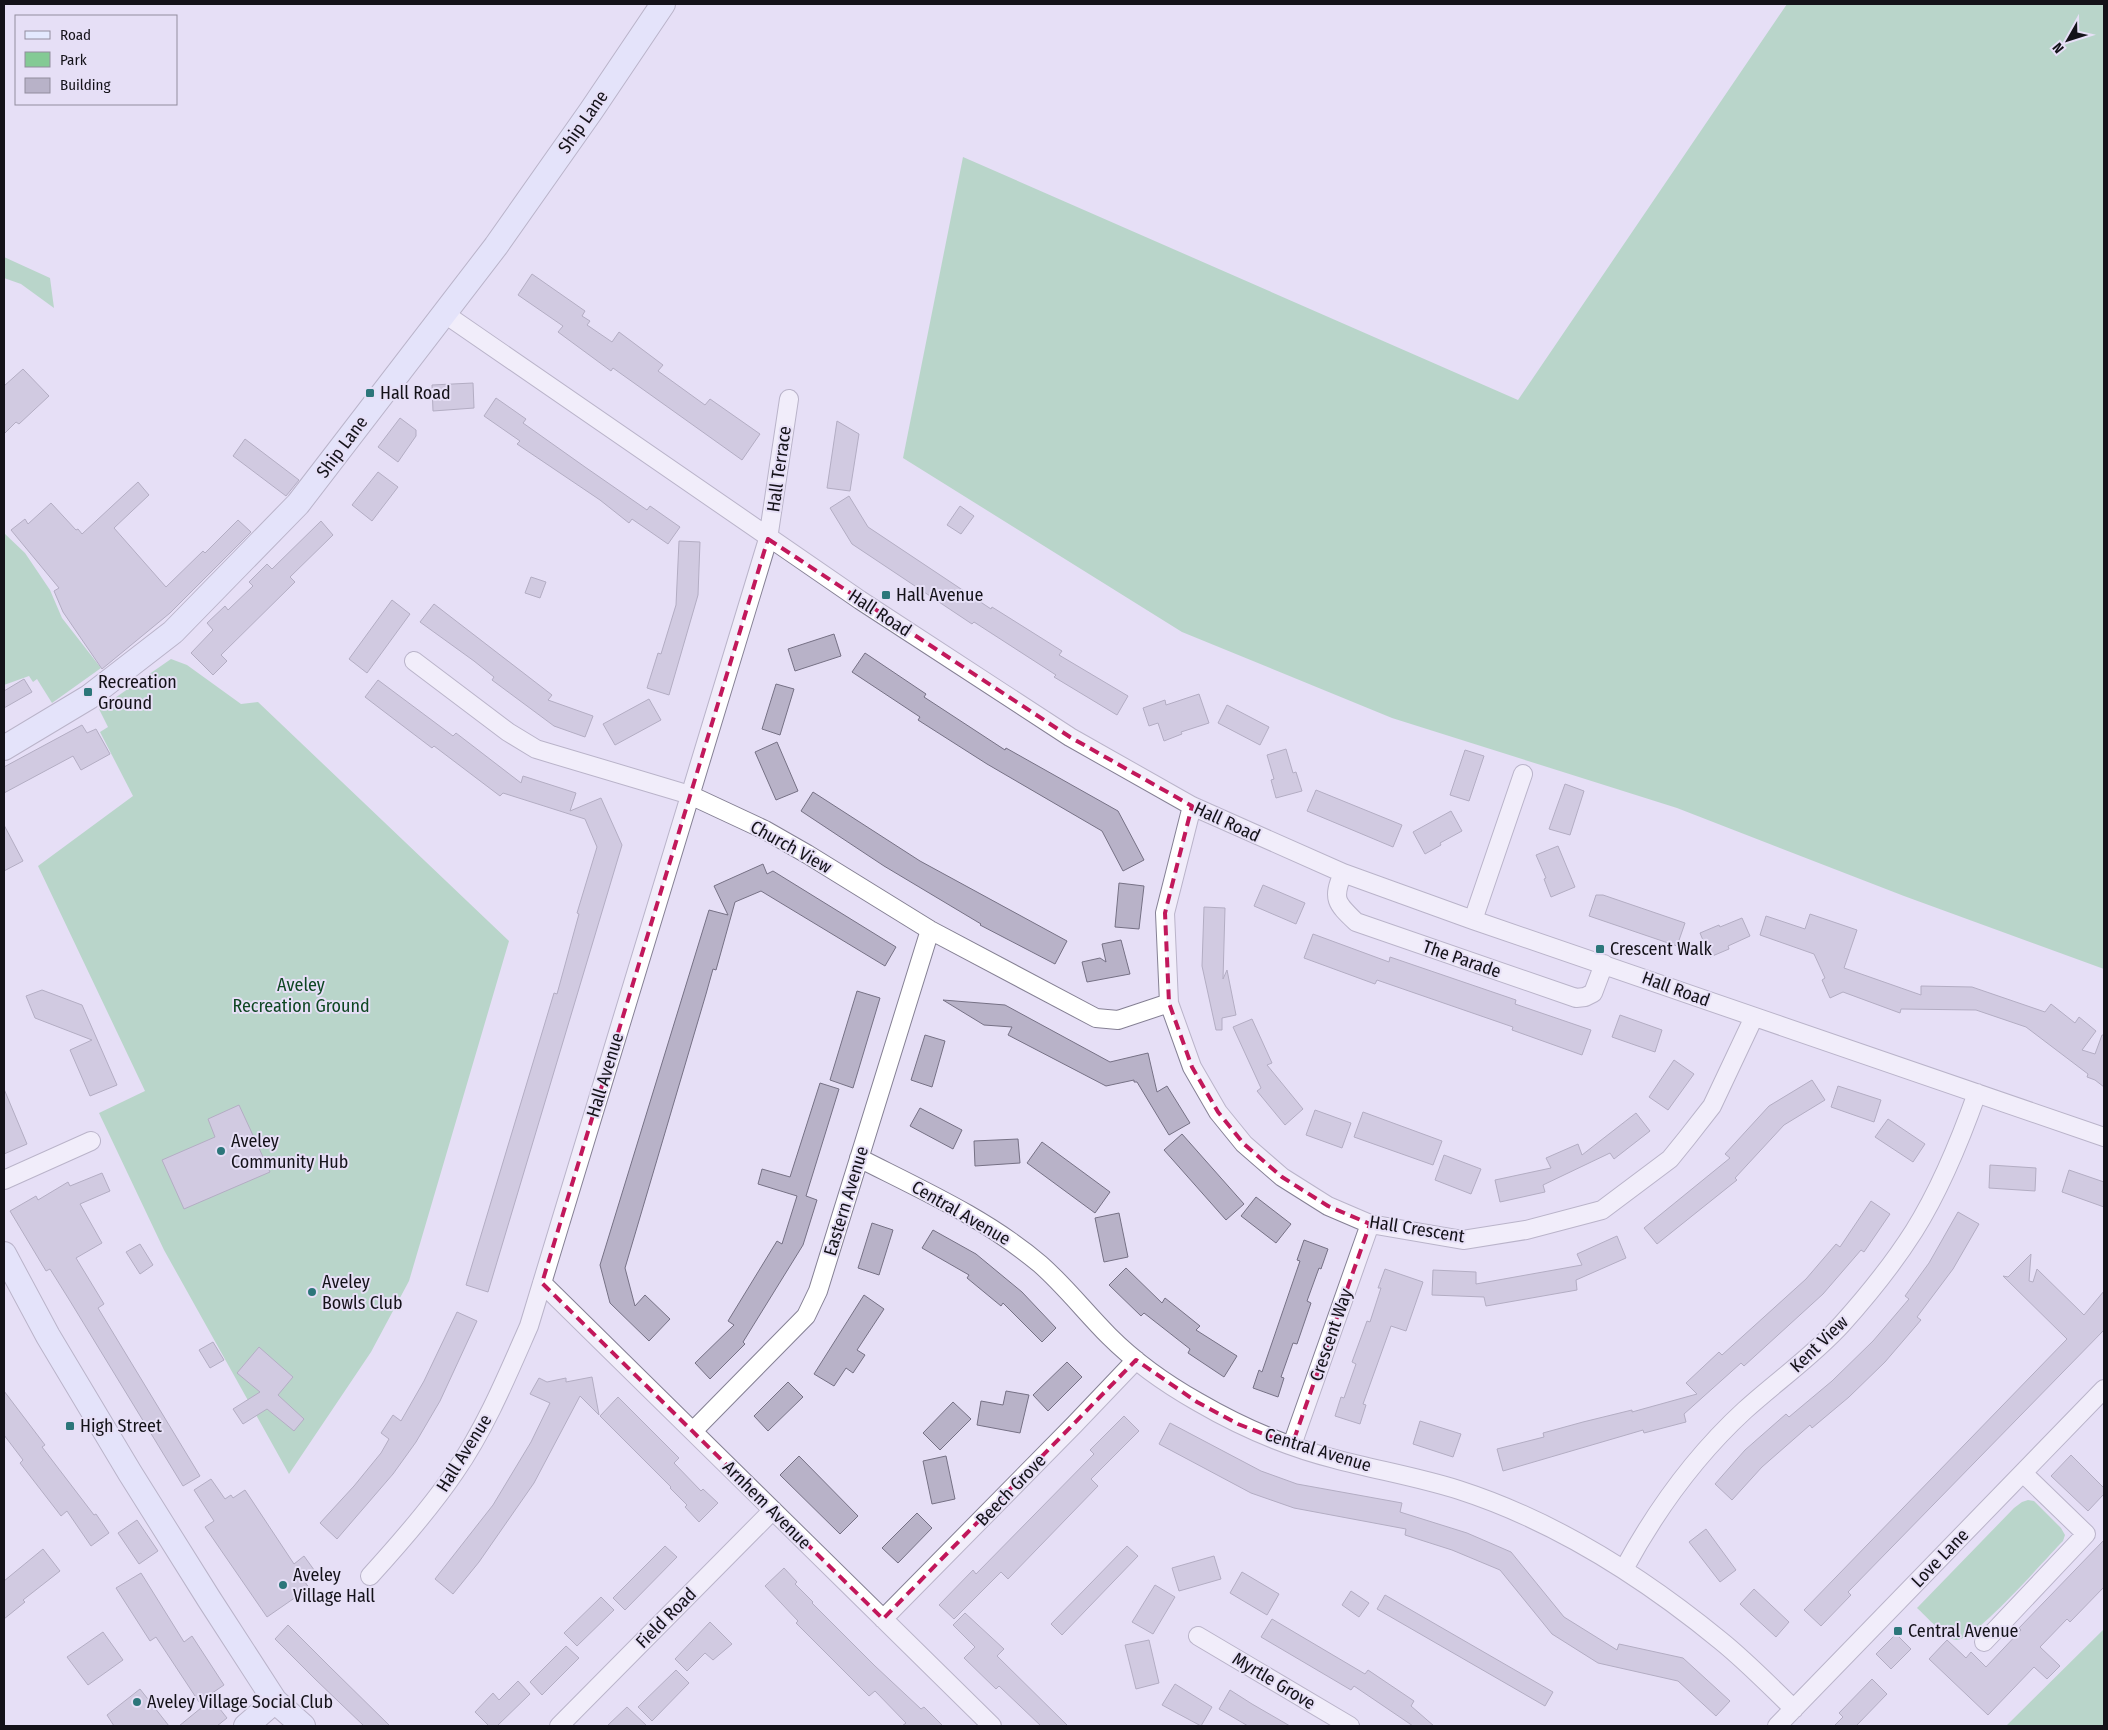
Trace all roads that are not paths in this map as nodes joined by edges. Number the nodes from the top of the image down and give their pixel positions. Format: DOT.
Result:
graph roads {
  1 [pos="663,4"];
  2 [pos="445,314"];
  3 [pos="789,400"];
  4 [pos="768,539"];
  5 [pos="414,661"];
  6 [pos="4,748"];
  7 [pos="1523,774"];
  8 [pos="690,795"];
  9 [pos="1192,806"];
  10 [pos="1343,873"];
  11 [pos="1473,920"];
  12 [pos="930,930"];
  13 [pos="1604,964"];
  14 [pos="1169,1003"];
  15 [pos="1754,1017"];
  16 [pos="1976,1093"];
  17 [pos="2104,1137"];
  18 [pos="91,1141"];
  19 [pos="859,1158"];
  20 [pos="4,1180"];
  21 [pos="1370,1224"];
  22 [pos="4,1254"];
  23 [pos="542,1283"];
  24 [pos="1136,1360"];
  25 [pos="2104,1389"];
  26 [pos="693,1431"];
  27 [pos="1292,1445"];
  28 [pos="2023,1473"];
  29 [pos="773,1510"];
  30 [pos="1624,1569"];
  31 [pos="370,1576"];
  32 [pos="883,1619"];
  33 [pos="1198,1636"];
  34 [pos="1984,1642"];
  35 [pos="275,1701"];
  36 [pos="1794,1709"];
  37 [pos="246,1726"];
  38 [pos="303,1726"];
  39 [pos="559,1726"];
  40 [pos="992,1726"];
  41 [pos="1350,1726"];
  42 [pos="1776,1726"];
  1 -- 2 [label="street, Ship Lane"];
  2 -- 4 [label="street, Hall Road"];
  2 -- 6 [label="street, Ship Lane"];
  3 -- 4 [label="street, Hall Terrace"];
  4 -- 8 [label="street, Hall Avenue"];
  4 -- 9 [label="street, Hall Road"];
  5 -- 8 [label="street, Church View"];
  7 -- 11 [label="street"];
  8 -- 12 [label="street, Church View"];
  8 -- 23 [label="street, Hall Avenue"];
  9 -- 10 [label="street, Hall Road"];
  9 -- 14 [label="street, Hall Crescent"];
  10 -- 11 [label="street, Hall Road"];
  10 -- 13 [label="street, The Parade"];
  11 -- 13 [label="street, Hall Road"];
  12 -- 14 [label="street, Church View"];
  12 -- 19 [label="street, Eastern Avenue"];
  13 -- 15 [label="street, Hall Road"];
  14 -- 21 [label="street, Hall Crescent"];
  15 -- 16 [label="street, Hall Road"];
  15 -- 21 [label="street, Hall Crescent"];
  16 -- 17 [label="street, Hall Road"];
  16 -- 30 [label="street, Kent View"];
  18 -- 20 [label="street"];
  19 -- 24 [label="street, Central Avenue"];
  19 -- 26 [label="street, Eastern Avenue"];
  21 -- 27 [label="street, Crescent Way"];
  22 -- 35 [label="street"];
  23 -- 26 [label="street, Arnhem Avenue"];
  23 -- 31 [label="street, Hall Avenue"];
  24 -- 27 [label="street, Central Avenue"];
  24 -- 32 [label="street, Beech Grove"];
  25 -- 28 [label="street, Love Lane"];
  26 -- 29 [label="street, Arnhem Avenue"];
  27 -- 30 [label="street, Central Avenue"];
  28 -- 34 [label="street"];
  28 -- 36 [label="street, Love Lane"];
  29 -- 32 [label="street, Arnhem Avenue"];
  29 -- 39 [label="street, Field Road"];
  30 -- 36 [label="street, Central Avenue"];
  32 -- 40 [label="street, Arnhem Avenue"];
  33 -- 41 [label="street, Myrtle Grove"];
  35 -- 37 [label="street"];
  35 -- 38 [label="street"];
  36 -- 42 [label="street, Love Lane"];
}
